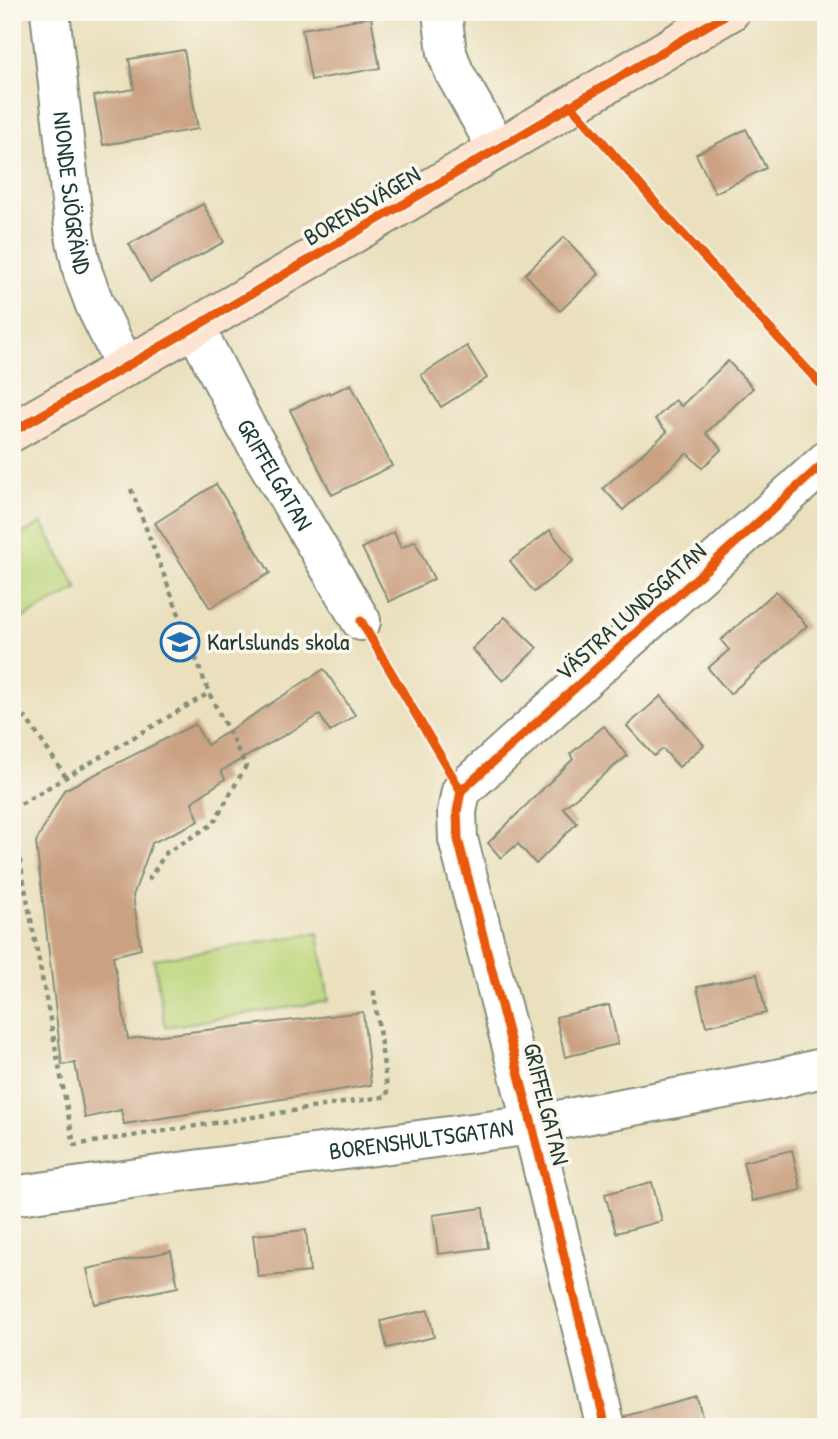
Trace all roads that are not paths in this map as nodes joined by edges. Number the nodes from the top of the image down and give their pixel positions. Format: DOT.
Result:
graph roads {
  1 [pos="50,12"];
  2 [pos="442,12"];
  3 [pos="730,12"];
  4 [pos="497,148"];
  5 [pos="195,327"];
  6 [pos="125,366"];
  7 [pos="12,432"];
  8 [pos="826,461"];
  9 [pos="361,621"];
  10 [pos="461,791"];
  11 [pos="826,1067"];
  12 [pos="532,1125"];
  13 [pos="12,1196"];
  14 [pos="606,1427"];
  1 -- 6 [label="street, NIONDE SJÖGRÄND"];
  2 -- 4 [label="street"];
  3 -- 4 [label="street, BORENSVÄGEN"];
  4 -- 5 [label="street, BORENSVÄGEN"];
  5 -- 6 [label="street, BORENSVÄGEN"];
  5 -- 9 [label="street, GRIFFELGATAN"];
  6 -- 7 [label="street, BORENSVÄGEN"];
  8 -- 10 [label="street, VÄSTRA LUNDSGATAN"];
  10 -- 12 [label="street, GRIFFELGATAN"];
  11 -- 12 [label="street, BORENSHULTSGATAN"];
  12 -- 13 [label="street, BORENSHULTSGATAN"];
  12 -- 14 [label="street, GRIFFELGATAN"];
}
